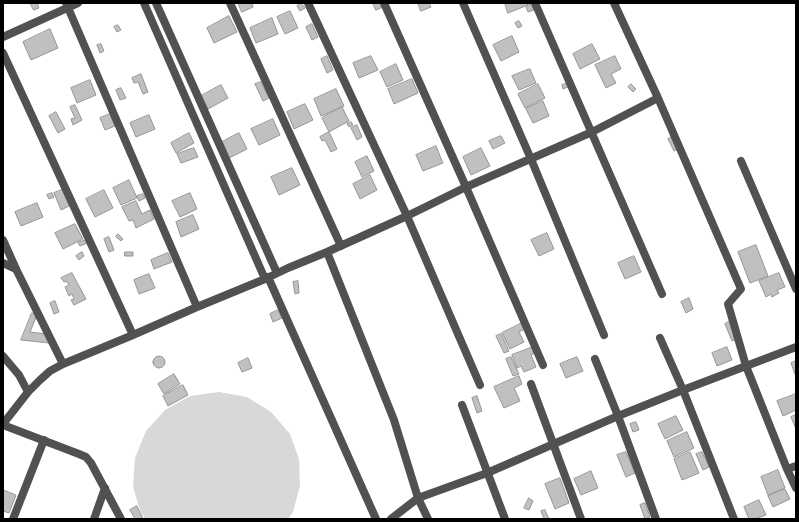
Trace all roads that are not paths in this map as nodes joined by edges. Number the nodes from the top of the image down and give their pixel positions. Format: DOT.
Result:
graph roads {
  1 [pos="78,3"];
  2 [pos="144,3"];
  3 [pos="156,3"];
  4 [pos="230,3"];
  5 [pos="308,3"];
  6 [pos="384,3"];
  7 [pos="463,3"];
  8 [pos="536,3"];
  9 [pos="614,3"];
  10 [pos="67,5"];
  11 [pos="3,37"];
  12 [pos="3,52"];
  13 [pos="658,98"];
  14 [pos="592,132"];
  15 [pos="531,160"];
  16 [pos="741,161"];
  17 [pos="466,188"];
  18 [pos="407,216"];
  19 [pos="3,240"];
  20 [pos="341,246"];
  21 [pos="327,252"];
  22 [pos="3,263"];
  23 [pos="16,269"];
  24 [pos="277,273"];
  25 [pos="267,278"];
  26 [pos="796,288"];
  27 [pos="662,294"];
  28 [pos="197,307"];
  29 [pos="604,335"];
  30 [pos="133,336"];
  31 [pos="660,338"];
  32 [pos="796,348"];
  33 [pos="3,356"];
  34 [pos="595,360"];
  35 [pos="63,364"];
  36 [pos="543,365"];
  37 [pos="746,366"];
  38 [pos="531,384"];
  39 [pos="480,385"];
  40 [pos="682,390"];
  41 [pos="28,392"];
  42 [pos="462,405"];
  43 [pos="618,416"];
  44 [pos="3,424"];
  45 [pos="44,440"];
  46 [pos="553,443"];
  47 [pos="796,466"];
  48 [pos="787,469"];
  49 [pos="487,473"];
  50 [pos="105,488"];
  51 [pos="796,488"];
  52 [pos="418,498"];
  53 [pos="13,519"];
  54 [pos="94,519"];
  55 [pos="121,519"];
  56 [pos="376,519"];
  57 [pos="390,519"];
  58 [pos="428,519"];
  59 [pos="505,519"];
  60 [pos="582,519"];
  61 [pos="656,519"];
  62 [pos="734,519"];
  1 -- 10 [label="street"];
  2 -- 25 [label="street"];
  3 -- 24 [label="street"];
  4 -- 20 [label="street"];
  5 -- 18 [label="street"];
  6 -- 17 [label="street"];
  7 -- 15 [label="street"];
  8 -- 14 [label="street"];
  9 -- 13 [label="street"];
  10 -- 11 [label="street"];
  10 -- 28 [label="street"];
  12 -- 30 [label="street"];
  13 -- 14 [label="street"];
  13 -- 37 [label="street"];
  14 -- 15 [label="street"];
  14 -- 27 [label="street"];
  15 -- 17 [label="street"];
  15 -- 29 [label="street"];
  16 -- 26 [label="street"];
  17 -- 18 [label="street"];
  17 -- 36 [label="street"];
  18 -- 20 [label="street"];
  18 -- 39 [label="street"];
  19 -- 23 [label="street"];
  20 -- 21 [label="street"];
  21 -- 24 [label="street"];
  21 -- 52 [label="street"];
  22 -- 23 [label="street"];
  23 -- 35 [label="street"];
  24 -- 25 [label="street"];
  25 -- 28 [label="street"];
  25 -- 56 [label="street"];
  28 -- 30 [label="street"];
  30 -- 35 [label="street"];
  31 -- 40 [label="street"];
  32 -- 37 [label="street"];
  33 -- 41 [label="street"];
  34 -- 43 [label="street"];
  35 -- 41 [label="street"];
  37 -- 40 [label="street"];
  37 -- 48 [label="street"];
  38 -- 46 [label="street"];
  40 -- 43 [label="street"];
  40 -- 62 [label="street"];
  41 -- 44 [label="street"];
  42 -- 49 [label="street"];
  43 -- 46 [label="street"];
  43 -- 61 [label="street"];
  44 -- 45 [label="street"];
  45 -- 50 [label="street"];
  45 -- 53 [label="street"];
  46 -- 49 [label="street"];
  46 -- 60 [label="street"];
  47 -- 48 [label="street"];
  48 -- 51 [label="street"];
  49 -- 52 [label="street"];
  49 -- 59 [label="street"];
  50 -- 54 [label="street"];
  50 -- 55 [label="street"];
  52 -- 57 [label="street"];
  52 -- 58 [label="street"];
}
